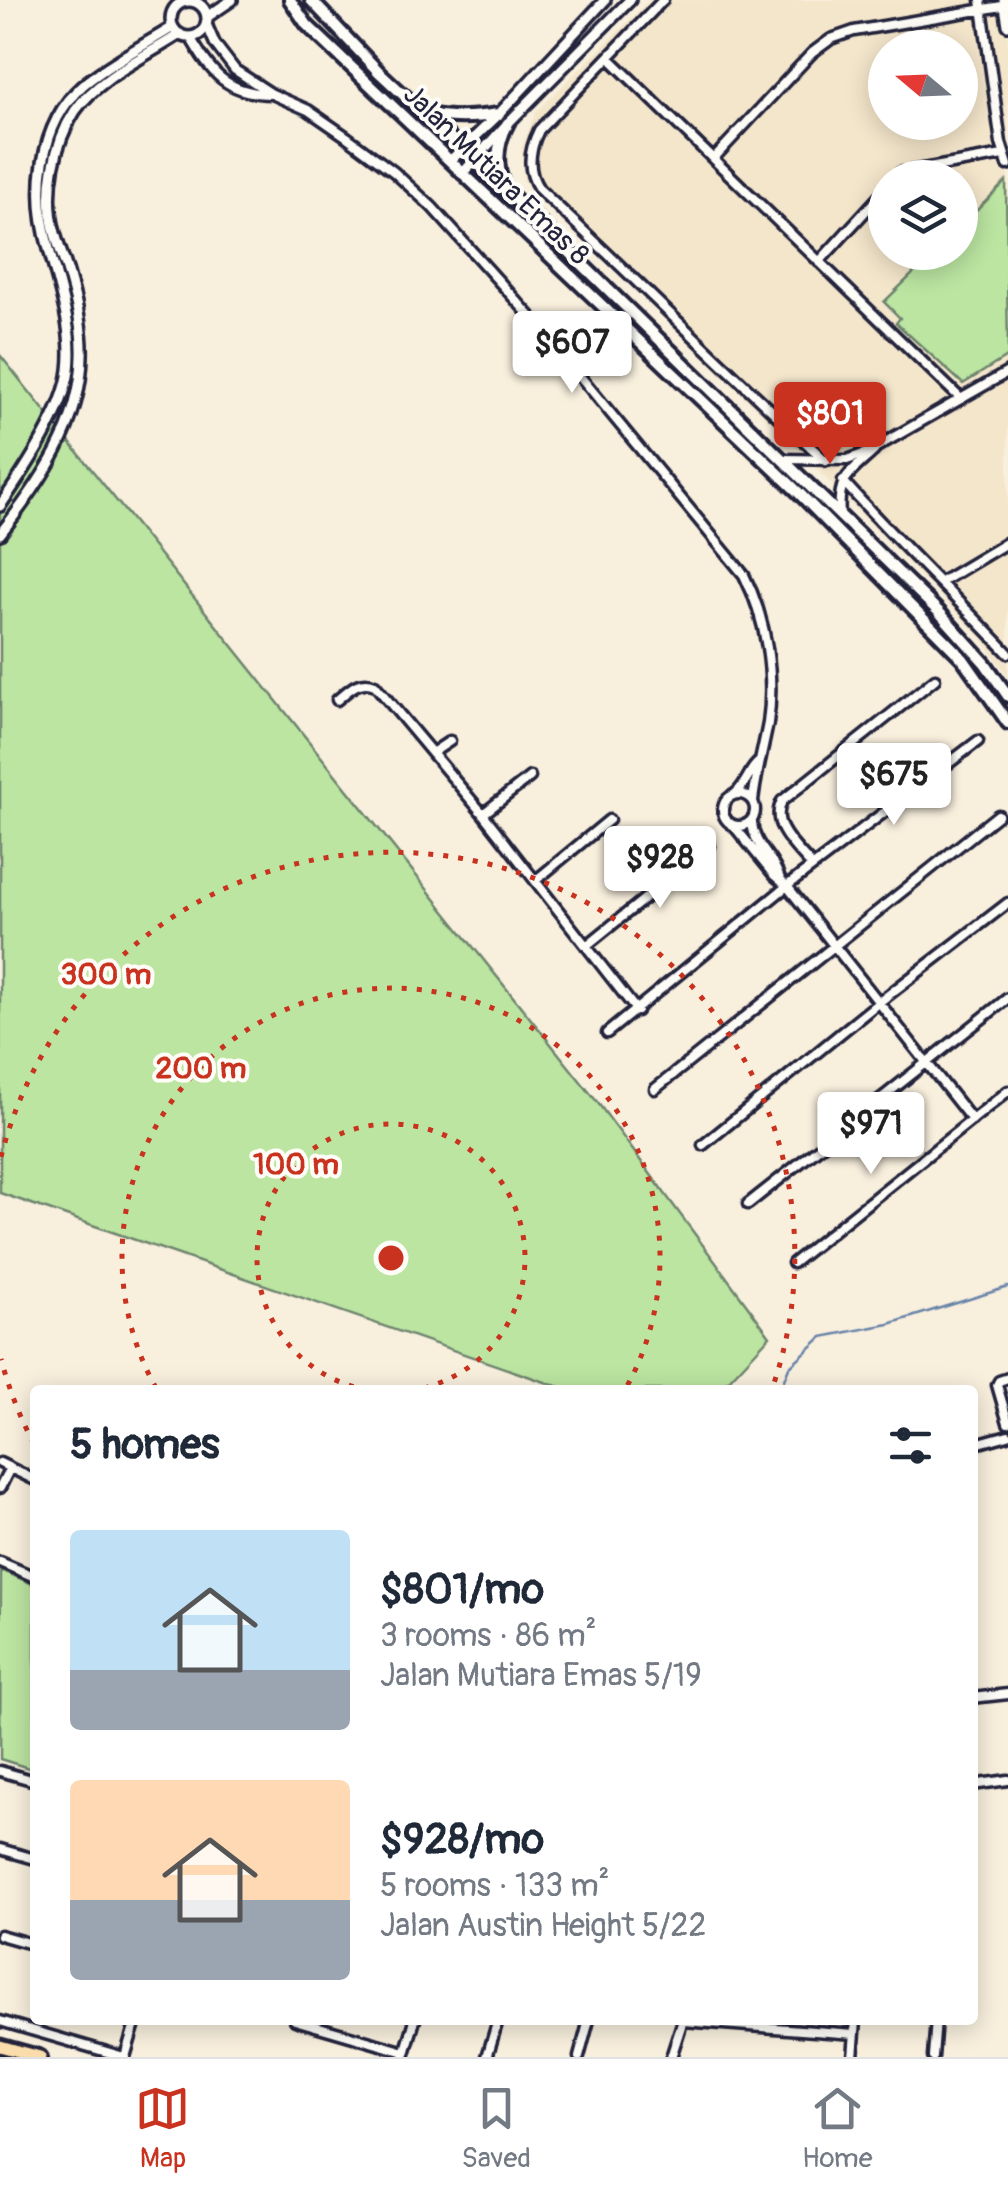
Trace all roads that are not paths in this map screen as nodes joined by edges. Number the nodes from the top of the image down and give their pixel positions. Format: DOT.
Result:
graph roads {
  1 [pos="232,0"];
  2 [pos="290,0"];
  3 [pos="310,0"];
  4 [pos="605,0"];
  5 [pos="630,0"];
  6 [pos="664,0"];
  7 [pos="194,1"];
  8 [pos="1006,3"];
  9 [pos="173,4"];
  10 [pos="981,5"];
  11 [pos="207,20"];
  12 [pos="1008,25"];
  13 [pos="181,33"];
  14 [pos="609,58"];
  15 [pos="272,94"];
  16 [pos="423,113"];
  17 [pos="504,118"];
  18 [pos="463,148"];
  19 [pos="1004,155"];
  20 [pos="714,159"];
  21 [pos="975,160"];
  22 [pos="450,161"];
  23 [pos="475,161"];
  24 [pos="1008,165"];
  25 [pos="462,174"];
  26 [pos="504,188"];
  27 [pos="868,209"];
  28 [pos="819,262"];
  29 [pos="1008,372"];
  30 [pos="961,399"];
  31 [pos="881,445"];
  32 [pos="784,459"];
  33 [pos="826,461"];
  34 [pos="842,480"];
  35 [pos="0,506"];
  36 [pos="840,516"];
  37 [pos="0,534"];
  38 [pos="1008,542"];
  39 [pos="941,582"];
  40 [pos="1008,652"];
  41 [pos="935,679"];
  42 [pos="1008,696"];
  43 [pos="337,700"];
  44 [pos="1008,723"];
  45 [pos="450,741"];
  46 [pos="978,741"];
  47 [pos="432,753"];
  48 [pos="759,762"];
  49 [pos="530,778"];
  50 [pos="735,794"];
  51 [pos="753,801"];
  52 [pos="483,814"];
  53 [pos="998,816"];
  54 [pos="609,820"];
  55 [pos="752,820"];
  56 [pos="734,826"];
  57 [pos="710,846"];
  58 [pos="812,866"];
  59 [pos="535,881"];
  60 [pos="784,882"];
  61 [pos="1008,904"];
  62 [pos="586,946"];
  63 [pos="832,946"];
  64 [pos="1008,998"];
  65 [pos="878,1003"];
  66 [pos="637,1011"];
  67 [pos="607,1034"];
  68 [pos="928,1062"];
  69 [pos="654,1089"];
  70 [pos="1008,1091"];
  71 [pos="972,1120"];
  72 [pos="702,1145"];
  73 [pos="748,1204"];
  74 [pos="793,1263"];
  75 [pos="1008,1378"];
  76 [pos="1008,1423"];
  77 [pos="1008,1434"];
  78 [pos="978,1444"];
  79 [pos="0,1463"];
  80 [pos="10,1468"];
  81 [pos="30,1478"];
  82 [pos="0,1488"];
  83 [pos="0,1562"];
  84 [pos="30,1575"];
  85 [pos="1008,1694"];
  86 [pos="978,1697"];
  87 [pos="0,1771"];
  88 [pos="30,1780"];
  89 [pos="1008,1780"];
  90 [pos="978,1783"];
  91 [pos="0,1850"];
  92 [pos="30,1858"];
  93 [pos="0,1934"];
  94 [pos="30,1943"];
  95 [pos="0,2021"];
  96 [pos="135,2025"];
  97 [pos="311,2025"];
  98 [pos="413,2025"];
  99 [pos="497,2025"];
  100 [pos="588,2025"];
  101 [pos="682,2025"];
  102 [pos="736,2025"];
  103 [pos="856,2025"];
  104 [pos="936,2025"];
  105 [pos="855,2034"];
  106 [pos="0,2046"];
  107 [pos="404,2054"];
  108 [pos="38,2057"];
  109 [pos="125,2057"];
  110 [pos="487,2057"];
  111 [pos="580,2057"];
  112 [pos="671,2057"];
  113 [pos="853,2057"];
  114 [pos="933,2057"];
  1 -- 11 [label="street"];
  2 -- 22 [label="main road, Jalan Mutiara Emas 8"];
  3 -- 16 [label="main road, Jalan Mutiara Emas 8"];
  4 -- 17 [label="street"];
  5 -- 17 [label="street"];
  6 -- 14 [label="street"];
  7 -- 9 [label="street"];
  7 -- 11 [label="street"];
  8 -- 10 [label="street"];
  8 -- 12 [label="street"];
  9 -- 13 [label="street"];
  10 -- 19 [label="street"];
  10 -- 20 [label="street"];
  11 -- 13 [label="street"];
  11 -- 15 [label="street"];
  13 -- 15 [label="street"];
  13 -- 35 [label="street"];
  13 -- 37 [label="street"];
  14 -- 20 [label="street"];
  14 -- 33 [label="street"];
  15 -- 48 [label="street"];
  16 -- 17 [label="main road"];
  16 -- 18 [label="main road, Jalan Mutiara Emas 8"];
  17 -- 18 [label="street"];
  17 -- 23 [label="street"];
  17 -- 26 [label="main road"];
  18 -- 22 [label="street"];
  18 -- 23 [label="main road, Jalan Mutiara Emas 8"];
  19 -- 21 [label="street"];
  19 -- 24 [label="street"];
  20 -- 28 [label="street"];
  22 -- 25 [label="main road, Jalan Mutiara Emas 8"];
  23 -- 25 [label="street"];
  23 -- 26 [label="main road, Jalan Mutiara Emas 8"];
  25 -- 44 [label="main road, Jalan Mutiara Emas 8"];
  26 -- 32 [label="main road, Jalan Mutiara Emas 8"];
  27 -- 28 [label="street"];
  28 -- 30 [label="street"];
  29 -- 30 [label="street"];
  30 -- 31 [label="street"];
  31 -- 33 [label="street"];
  31 -- 34 [label="street"];
  32 -- 33 [label="street"];
  32 -- 36 [label="main road, Jalan Mutiara Emas 8"];
  34 -- 36 [label="street"];
  34 -- 39 [label="street"];
  36 -- 42 [label="main road, Jalan Mutiara Emas 8"];
  38 -- 39 [label="street"];
  39 -- 40 [label="street"];
  41 -- 58 [label="street"];
  43 -- 47 [label="street"];
  45 -- 47 [label="street"];
  46 -- 58 [label="street"];
  47 -- 52 [label="street"];
  48 -- 50 [label="street"];
  48 -- 51 [label="street"];
  49 -- 52 [label="street"];
  50 -- 51 [label="street"];
  50 -- 56 [label="street"];
  51 -- 55 [label="street"];
  52 -- 59 [label="street"];
  53 -- 63 [label="street"];
  54 -- 59 [label="street"];
  55 -- 56 [label="street"];
  55 -- 60 [label="street"];
  56 -- 60 [label="street"];
  57 -- 62 [label="street"];
  58 -- 60 [label="street"];
  59 -- 62 [label="street"];
  60 -- 63 [label="street"];
  60 -- 66 [label="street"];
  61 -- 65 [label="street"];
  62 -- 66 [label="street"];
  63 -- 65 [label="street"];
  63 -- 69 [label="street"];
  64 -- 68 [label="street"];
  65 -- 68 [label="street"];
  65 -- 72 [label="street"];
  66 -- 67 [label="street"];
  68 -- 71 [label="street"];
  68 -- 73 [label="street"];
  70 -- 71 [label="street"];
  71 -- 74 [label="street"];
  75 -- 76 [label="street"];
  77 -- 78 [label="street"];
  79 -- 80 [label="street"];
  80 -- 81 [label="street"];
  80 -- 82 [label="street"];
  83 -- 84 [label="street"];
  85 -- 86 [label="street"];
  87 -- 88 [label="street"];
  89 -- 90 [label="street"];
  91 -- 92 [label="street"];
  93 -- 94 [label="street"];
  95 -- 109 [label="street"];
  96 -- 109 [label="street"];
  97 -- 107 [label="street"];
  98 -- 107 [label="street"];
  99 -- 110 [label="street"];
  100 -- 111 [label="street"];
  101 -- 112 [label="street"];
  102 -- 105 [label="street"];
  103 -- 105 [label="street"];
  104 -- 114 [label="street"];
  105 -- 113 [label="street"];
  106 -- 108 [label="main road"];
}
